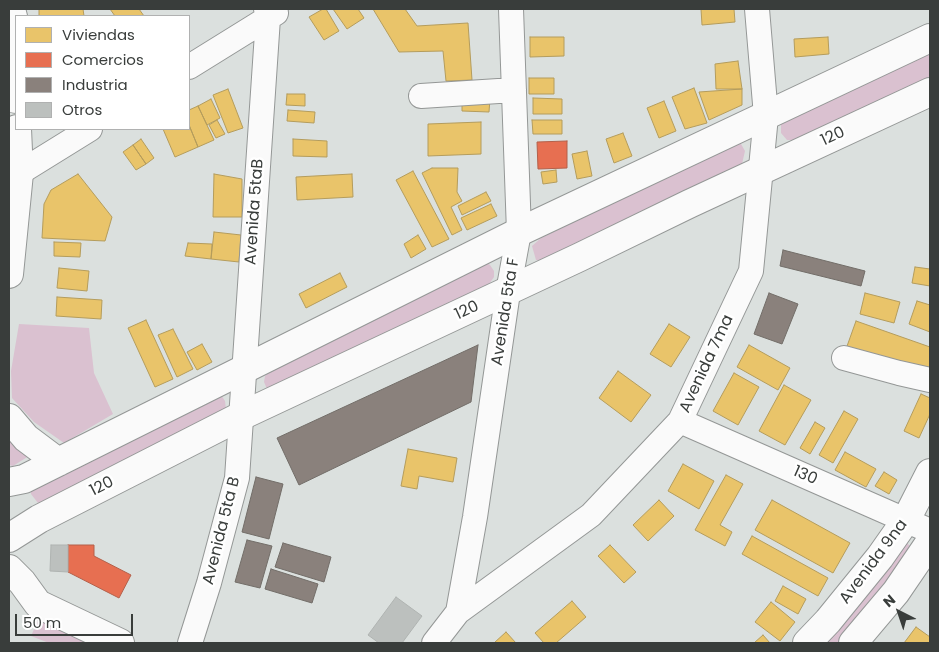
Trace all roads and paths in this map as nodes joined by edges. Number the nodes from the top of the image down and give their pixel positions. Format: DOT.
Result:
graph roads {
  1 [pos="11,9"];
  2 [pos="511,9"];
  3 [pos="757,9"];
  4 [pos="272,12"];
  5 [pos="930,38"];
  6 [pos="15,60"];
  7 [pos="190,66"];
  8 [pos="514,90"];
  9 [pos="930,92"];
  10 [pos="421,96"];
  11 [pos="766,116"];
  12 [pos="17,130"];
  13 [pos="88,130"];
  14 [pos="761,170"];
  15 [pos="19,173"];
  16 [pos="519,232"];
  17 [pos="9,274"];
  18 [pos="508,292"];
  19 [pos="844,358"];
  20 [pos="244,369"];
  21 [pos="930,380"];
  22 [pos="242,416"];
  23 [pos="9,418"];
  24 [pos="680,421"];
  25 [pos="58,462"];
  26 [pos="930,473"];
  27 [pos="9,482"];
  28 [pos="906,520"];
  29 [pos="930,531"];
  30 [pos="9,538"];
  31 [pos="930,542"];
  32 [pos="9,569"];
  33 [pos="458,612"];
  34 [pos="120,643"];
  35 [pos="190,643"];
  36 [pos="434,643"];
  37 [pos="807,643"];
  38 [pos="853,643"];
  1 -- 6 [label="main road"];
  2 -- 8 [label="street, Avenida 5ta F"];
  3 -- 11 [label="street, Avenida 7ma"];
  4 -- 7 [label="street"];
  4 -- 20 [label="street, Avenida 5taB"];
  5 -- 11 [label="main road"];
  8 -- 10 [label="street"];
  8 -- 16 [label="street, Avenida 5ta F"];
  9 -- 14 [label="main road, 120"];
  11 -- 14 [label="street, Avenida 7ma"];
  11 -- 16 [label="main road"];
  12 -- 15 [label="main road"];
  13 -- 15 [label="street"];
  14 -- 18 [label="main road, 120"];
  14 -- 24 [label="street, Avenida 7ma"];
  15 -- 17 [label="main road"];
  16 -- 18 [label="street, Avenida 5ta F"];
  16 -- 20 [label="main road"];
  18 -- 22 [label="main road, 120"];
  18 -- 33 [label="street, Avenida 5ta F"];
  19 -- 21 [label="street"];
  20 -- 22 [label="street, Avenida 5taB"];
  20 -- 25 [label="main road"];
  22 -- 30 [label="main road, 120"];
  22 -- 35 [label="street, Avenida 5ta B"];
  23 -- 25 [label="main road"];
  24 -- 28 [label="street, 130"];
  24 -- 33 [label="street, Avenida 7ma"];
  25 -- 27 [label="main road"];
  26 -- 28 [label="main road, Avenida 9na"];
  28 -- 29 [label="street, 130"];
  28 -- 37 [label="main road, Avenida 9na"];
  31 -- 38 [label="main road, Avenida 9na"];
  32 -- 34 [label="main road"];
  33 -- 36 [label="street, Avenida 7ma"];
}
